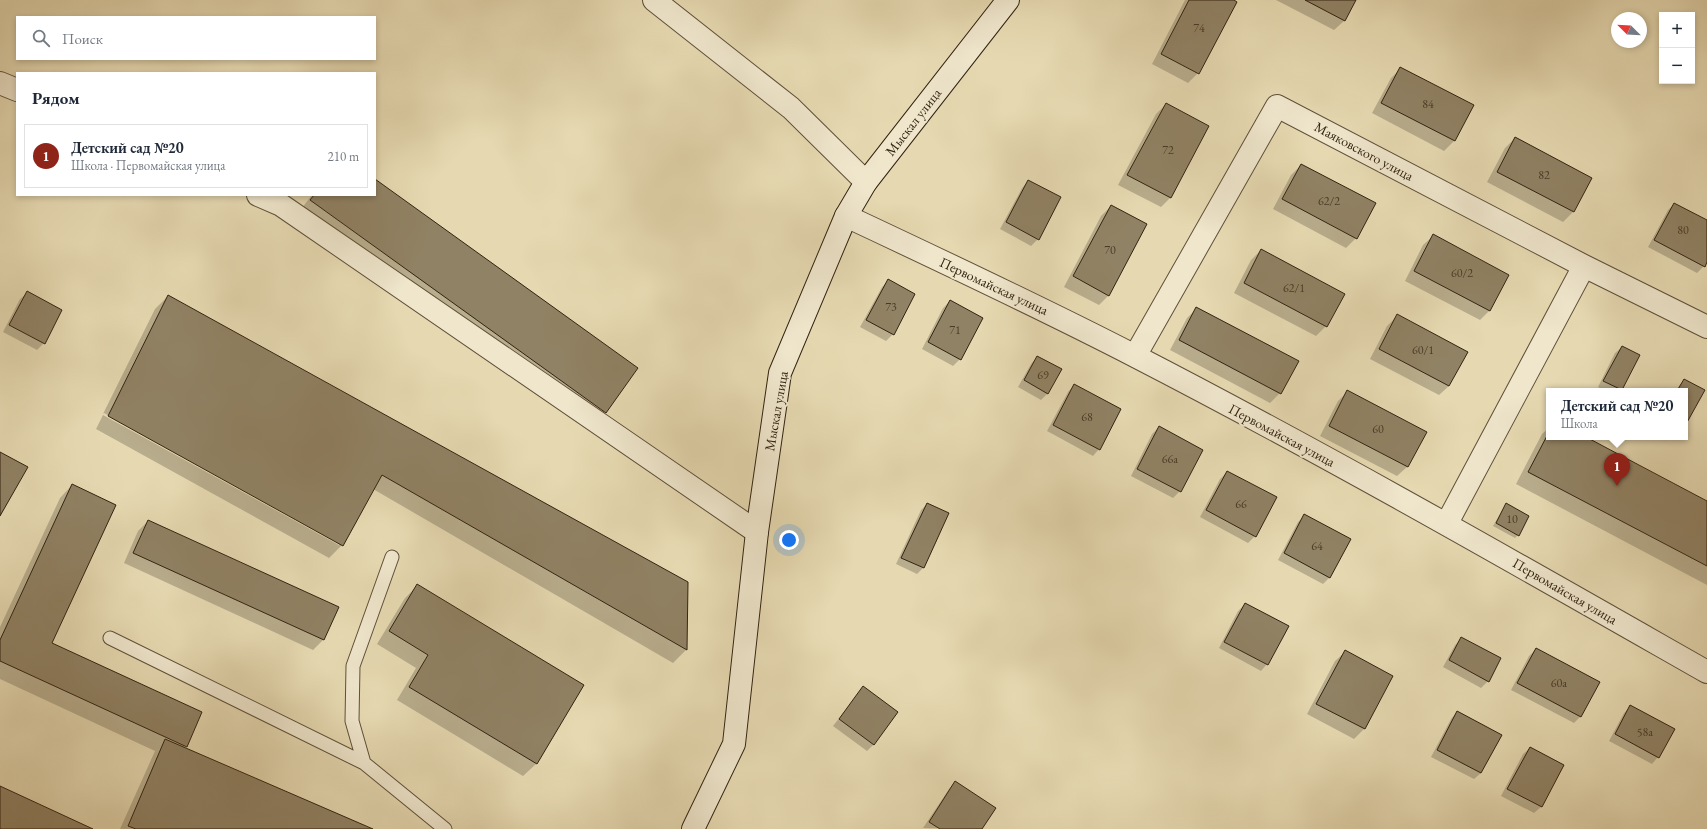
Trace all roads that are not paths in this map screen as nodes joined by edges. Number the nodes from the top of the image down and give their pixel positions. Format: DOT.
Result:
graph roads {
  1 [pos="654,0"];
  2 [pos="1008,0"];
  3 [pos="0,82"];
  4 [pos="16,90"];
  5 [pos="866,182"];
  6 [pos="260,196"];
  7 [pos="846,216"];
  8 [pos="1584,266"];
  9 [pos="1707,327"];
  10 [pos="1135,356"];
  11 [pos="1446,523"];
  12 [pos="757,532"];
  13 [pos="392,557"];
  14 [pos="110,638"];
  15 [pos="1707,672"];
  16 [pos="364,763"];
  17 [pos="445,829"];
  18 [pos="693,829"];
  1 -- 5 [label="street"];
  2 -- 5 [label="street, Мыскал улица"];
  3 -- 4 [label="street"];
  5 -- 7 [label="street, Мыскал улица"];
  6 -- 12 [label="street"];
  7 -- 10 [label="street, Первомайская улица"];
  7 -- 12 [label="street, Мыскал улица"];
  8 -- 9 [label="street, Маяковского улица"];
  8 -- 10 [label="street, Маяковского улица"];
  8 -- 11 [label="street"];
  10 -- 11 [label="street, Первомайская улица"];
  11 -- 15 [label="street, Первомайская улица"];
  12 -- 18 [label="street, Мыскал улица"];
  13 -- 16 [label="lane"];
  14 -- 16 [label="lane"];
  16 -- 17 [label="lane"];
}
